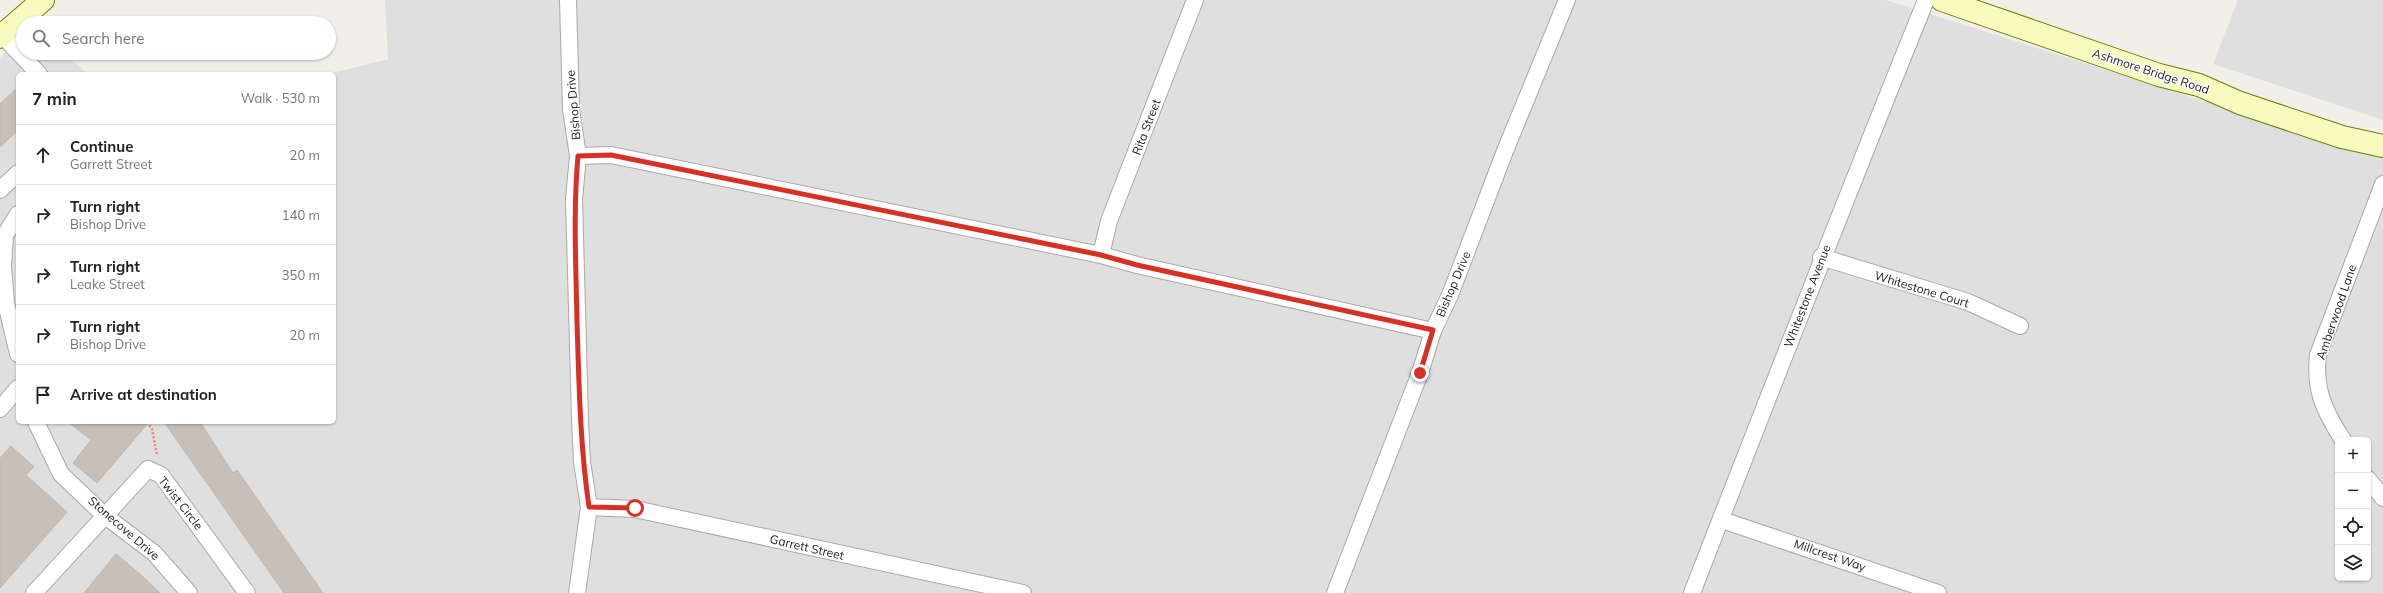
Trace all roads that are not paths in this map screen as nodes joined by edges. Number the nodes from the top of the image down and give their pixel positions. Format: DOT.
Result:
graph roads {
  1 [pos="43,0"];
  2 [pos="568,0"];
  3 [pos="1195,0"];
  4 [pos="1567,0"];
  5 [pos="1926,0"];
  6 [pos="1942,0"];
  7 [pos="24,16"];
  8 [pos="16,23"];
  9 [pos="1,36"];
  10 [pos="16,51"];
  11 [pos="25,60"];
  12 [pos="37,72"];
  13 [pos="2383,146"];
  14 [pos="578,156"];
  15 [pos="16,175"];
  16 [pos="2383,184"];
  17 [pos="0,190"];
  18 [pos="16,217"];
  19 [pos="1101,255"];
  20 [pos="1821,257"];
  21 [pos="3,266"];
  22 [pos="16,275"];
  23 [pos="2020,326"];
  24 [pos="1433,330"];
  25 [pos="16,346"];
  26 [pos="16,390"];
  27 [pos="0,409"];
  28 [pos="37,424"];
  29 [pos="2341,437"];
  30 [pos="2371,483"];
  31 [pos="2383,498"];
  32 [pos="589,507"];
  33 [pos="104,515"];
  34 [pos="1722,520"];
  35 [pos="34,593"];
  36 [pos="189,593"];
  37 [pos="247,593"];
  38 [pos="577,593"];
  39 [pos="1023,593"];
  40 [pos="1335,593"];
  41 [pos="1692,593"];
  42 [pos="1938,593"];
  1 -- 7 [label="main road"];
  2 -- 14 [label="street, Bishop Drive"];
  3 -- 19 [label="street, Rita Street"];
  4 -- 24 [label="street, Bishop Drive"];
  5 -- 20 [label="street, Whitestone Avenue"];
  6 -- 13 [label="main road, Ashmore Bridge Road"];
  8 -- 9 [label="main road"];
  9 -- 10 [label="street"];
  11 -- 12 [label="street"];
  14 -- 19 [label="street"];
  14 -- 32 [label="street, Bishop Drive"];
  15 -- 17 [label="street"];
  16 -- 29 [label="street, Amberwood Lane"];
  18 -- 21 [label="street"];
  19 -- 24 [label="street"];
  20 -- 23 [label="street, Whitestone Court"];
  20 -- 34 [label="street, Whitestone Avenue"];
  21 -- 22 [label="street"];
  21 -- 25 [label="street"];
  24 -- 40 [label="street, Bishop Drive"];
  26 -- 27 [label="street"];
  28 -- 33 [label="street, Stonecove Drive"];
  30 -- 31 [label="street"];
  32 -- 38 [label="street, Bishop Drive"];
  32 -- 39 [label="street, Garrett Street"];
  33 -- 35 [label="street"];
  33 -- 36 [label="street, Stonecove Drive"];
  33 -- 37 [label="street, Twist Circle"];
  34 -- 41 [label="street, Whitestone Avenue"];
  34 -- 42 [label="street, Millcrest Way"];
}
